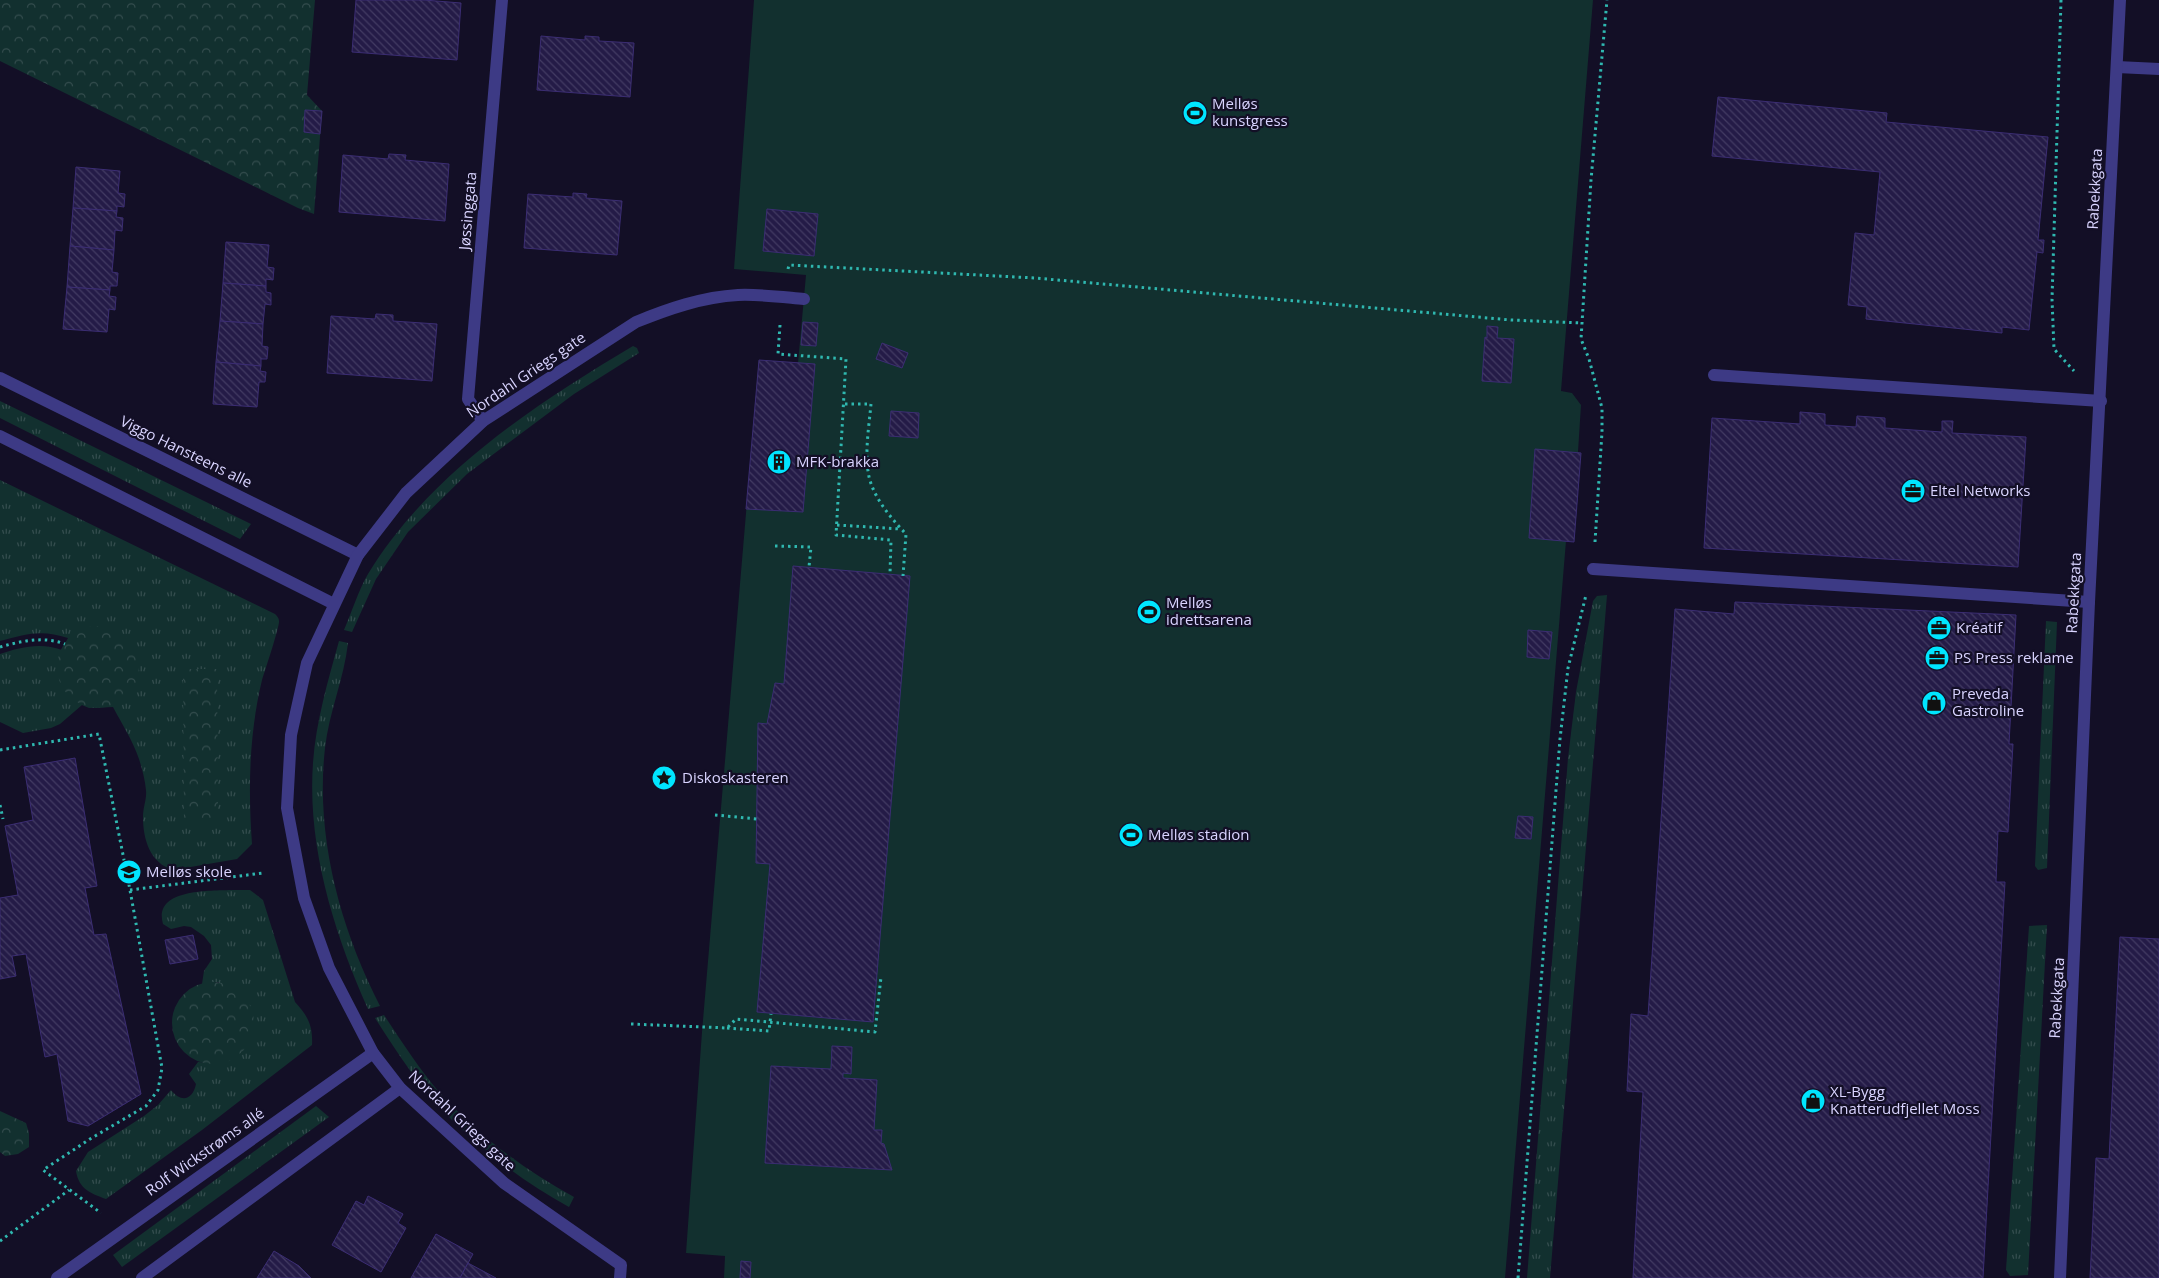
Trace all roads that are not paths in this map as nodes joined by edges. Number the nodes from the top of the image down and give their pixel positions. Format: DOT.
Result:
graph roads {
  1 [pos="502,0"];
  2 [pos="2120,0"];
  3 [pos="2117,67"];
  4 [pos="2159,68"];
  5 [pos="804,299"];
  6 [pos="1714,375"];
  7 [pos="0,378"];
  8 [pos="2101,401"];
  9 [pos="483,421"];
  10 [pos="0,436"];
  11 [pos="358,555"];
  12 [pos="1593,569"];
  13 [pos="2089,602"];
  14 [pos="334,604"];
  15 [pos="373,1053"];
  16 [pos="400,1088"];
  17 [pos="57,1278"];
  18 [pos="142,1278"];
  19 [pos="620,1278"];
  20 [pos="2060,1278"];
  1 -- 9 [label="street, Jøssinggata"];
  2 -- 3 [label="street, Rabekkgata"];
  3 -- 4 [label="street"];
  3 -- 8 [label="street, Rabekkgata"];
  5 -- 9 [label="street, Nordahl Griegs gate"];
  6 -- 8 [label="street"];
  7 -- 11 [label="street, Viggo Hansteens alle"];
  8 -- 13 [label="street, Rabekkgata"];
  9 -- 11 [label="street, Nordahl Griegs gate"];
  10 -- 14 [label="street"];
  11 -- 14 [label="street, Nordahl Griegs gate"];
  12 -- 13 [label="street"];
  13 -- 20 [label="street, Rabekkgata"];
  14 -- 15 [label="street, Nordahl Griegs gate"];
  15 -- 16 [label="street, Nordahl Griegs gate"];
  15 -- 17 [label="street, Rolf Wickstrøms allé"];
  16 -- 18 [label="street"];
  16 -- 19 [label="street, Nordahl Griegs gate"];
}
